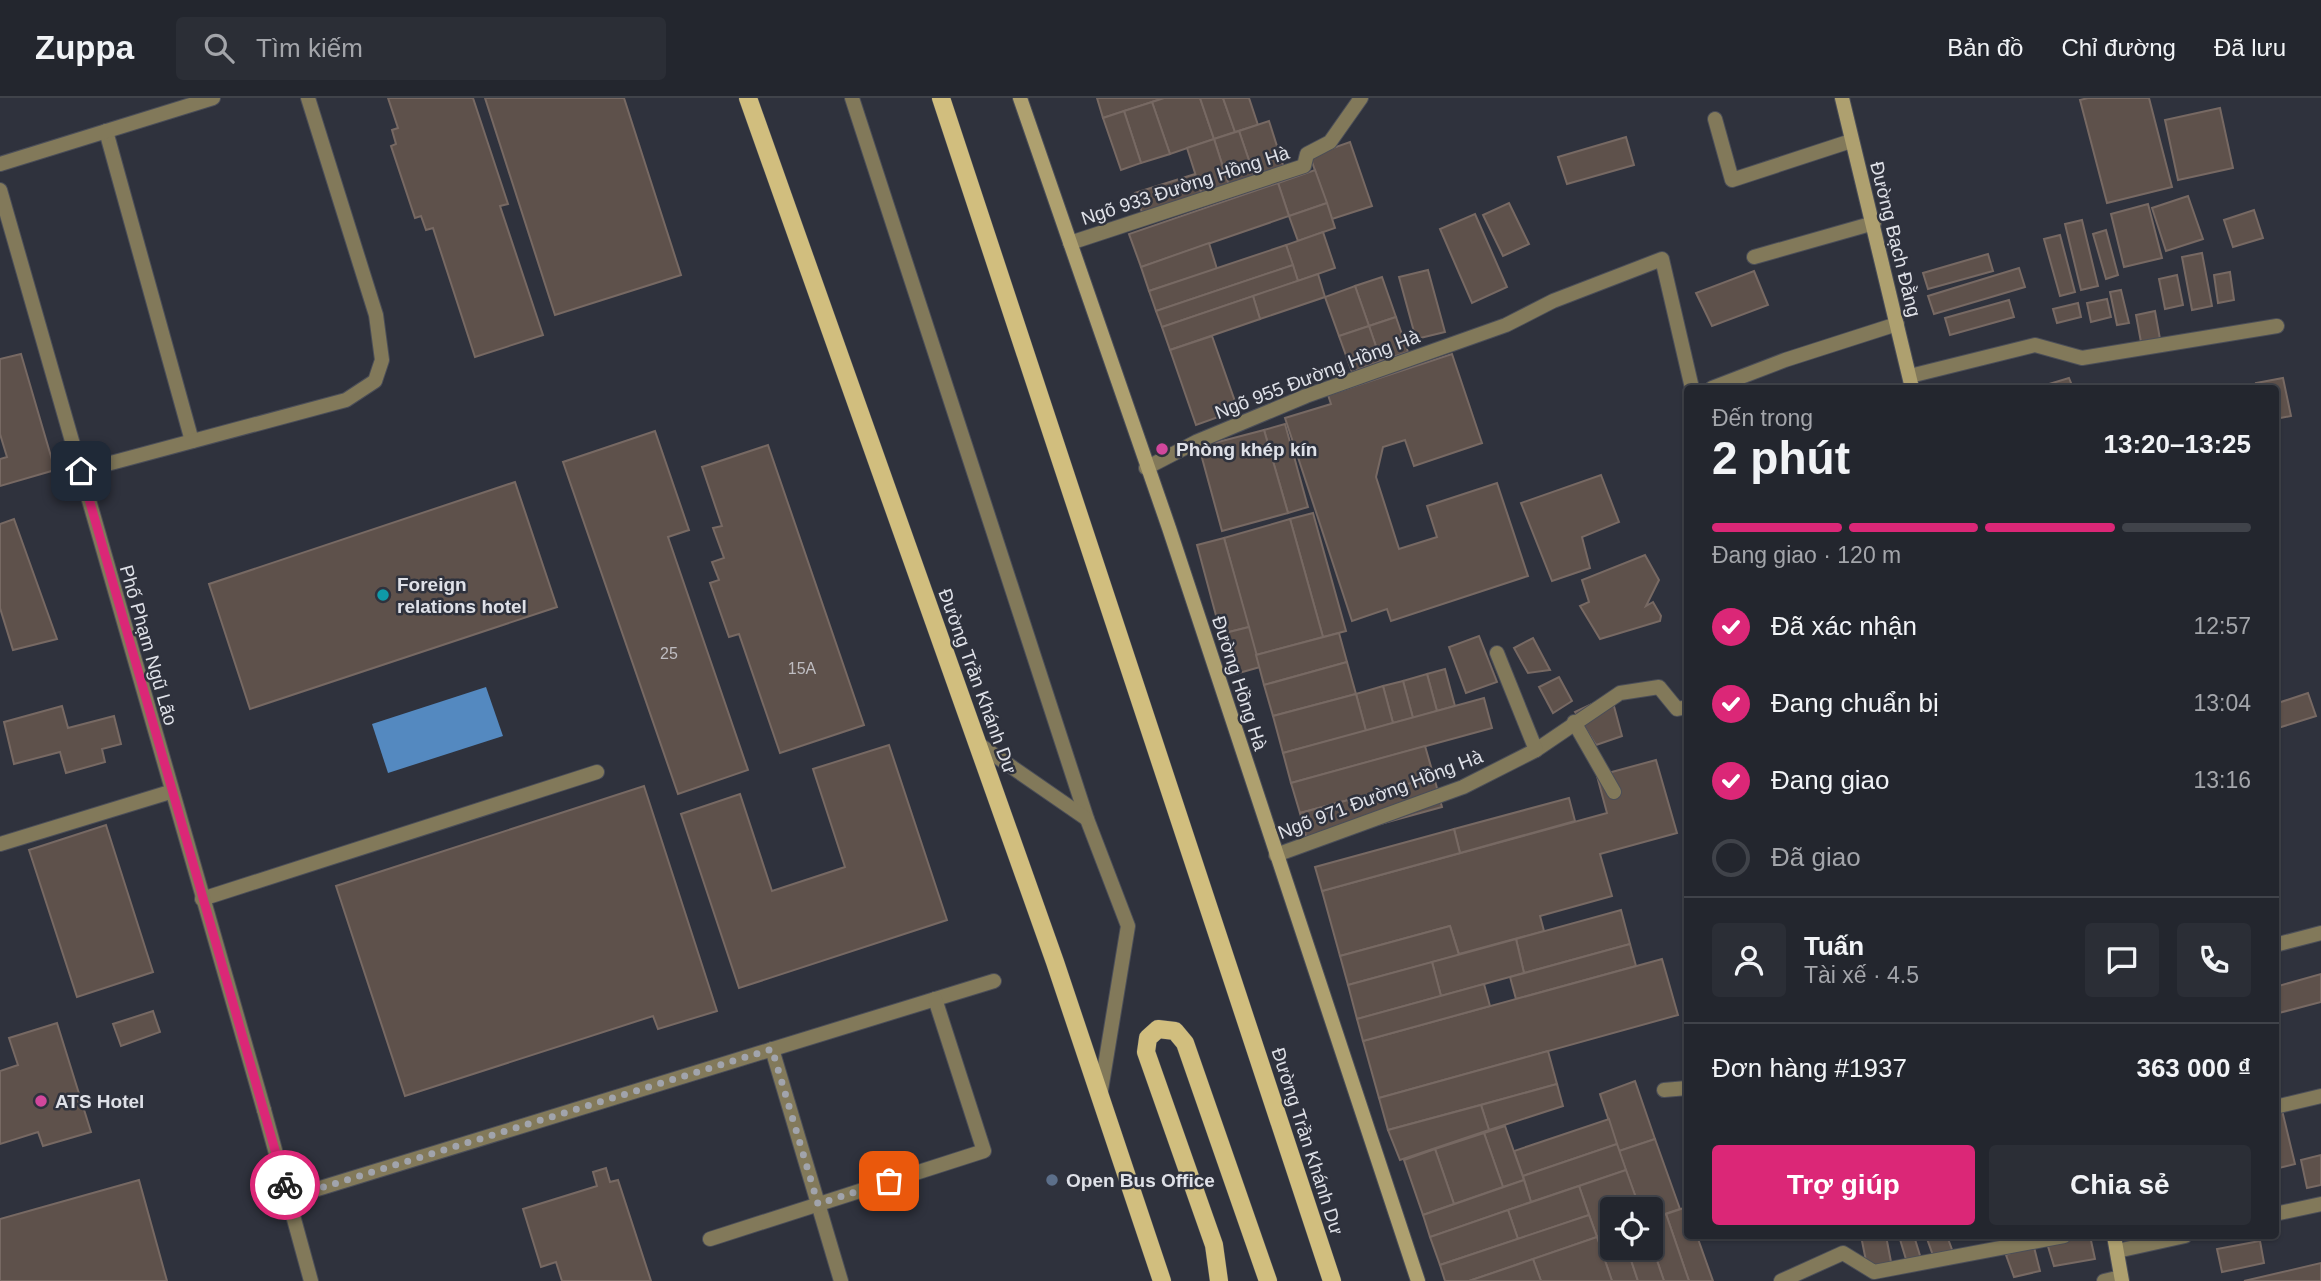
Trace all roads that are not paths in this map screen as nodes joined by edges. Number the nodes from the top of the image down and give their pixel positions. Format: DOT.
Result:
graph roads {
  1 [pos="213,98"];
  2 [pos="308,98"];
  3 [pos="748,98"];
  4 [pos="852,98"];
  5 [pos="940,98"];
  6 [pos="1020,98"];
  7 [pos="1361,98"];
  8 [pos="1842,98"];
  9 [pos="1716,119"];
  10 [pos="106,131"];
  11 [pos="1851,141"];
  12 [pos="0,164"];
  13 [pos="0,190"];
  14 [pos="1874,223"];
  15 [pos="1070,243"];
  16 [pos="1754,257"];
  17 [pos="1897,324"];
  18 [pos="2277,326"];
  19 [pos="1911,382"];
  20 [pos="1691,385"];
  21 [pos="1720,385"];
  22 [pos="192,440"];
  23 [pos="1146,468"];
  24 [pos="81,471"];
  25 [pos="1497,653"];
  26 [pos="1684,708"];
  27 [pos="1574,722"];
  28 [pos="977,743"];
  29 [pos="1536,750"];
  30 [pos="597,772"];
  31 [pos="170,792"];
  32 [pos="1614,792"];
  33 [pos="1087,819"];
  34 [pos="0,844"];
  35 [pos="1276,855"];
  36 [pos="202,899"];
  37 [pos="2321,933"];
  38 [pos="2279,943"];
  39 [pos="994,981"];
  40 [pos="935,999"];
  41 [pos="772,1049"];
  42 [pos="1684,1088"];
  43 [pos="1664,1090"];
  44 [pos="2321,1096"];
  45 [pos="1099,1098"];
  46 [pos="2279,1106"];
  47 [pos="288,1198"];
  48 [pos="818,1204"];
  49 [pos="2321,1204"];
  50 [pos="2279,1213"];
  51 [pos="710,1239"];
  52 [pos="2048,1239"];
  53 [pos="2115,1239"];
  54 [pos="2171,1239"];
  55 [pos="2117,1251"];
  56 [pos="2122,1279"];
  57 [pos="311,1281"];
  58 [pos="841,1281"];
  59 [pos="1161,1281"];
  60 [pos="1219,1281"];
  61 [pos="1268,1281"];
  62 [pos="1332,1281"];
  63 [pos="1418,1281"];
  64 [pos="1781,1281"];
  65 [pos="2104,1281"];
  1 -- 10 [label="street"];
  2 -- 22 [label="street"];
  3 -- 28 [label="main road, Đường Trần Khánh Dư"];
  4 -- 33 [label="street"];
  5 -- 62 [label="main road, Đường Trần Khánh Dư"];
  6 -- 15 [label="street, Đường Hồng Hà"];
  7 -- 15 [label="street, Ngõ 933 Đường Hồng Hà"];
  8 -- 11 [label="street, Đường Bạch Đằng"];
  9 -- 11 [label="street"];
  10 -- 12 [label="street"];
  10 -- 22 [label="street"];
  11 -- 14 [label="street, Đường Bạch Đằng"];
  13 -- 24 [label="street, Phố Phạm Ngũ Lão"];
  14 -- 16 [label="street"];
  14 -- 17 [label="street, Đường Bạch Đằng"];
  15 -- 23 [label="street, Đường Hồng Hà"];
  17 -- 19 [label="street, Đường Bạch Đằng"];
  17 -- 21 [label="street"];
  18 -- 19 [label="street"];
  20 -- 23 [label="street, Ngõ 955 Đường Hồng Hà"];
  22 -- 24 [label="street"];
  23 -- 35 [label="street, Đường Hồng Hà"];
  24 -- 31 [label="street, Phố Phạm Ngũ Lão"];
  25 -- 29 [label="street"];
  26 -- 27 [label="street, Ngõ 971 Đường Hồng Hà"];
  27 -- 29 [label="street, Ngõ 971 Đường Hồng Hà"];
  27 -- 32 [label="street"];
  28 -- 33 [label="street"];
  28 -- 45 [label="main road, Đường Trần Khánh Dư"];
  29 -- 35 [label="street, Ngõ 971 Đường Hồng Hà"];
  30 -- 36 [label="street"];
  31 -- 34 [label="street"];
  31 -- 36 [label="street, Phố Phạm Ngũ Lão"];
  33 -- 45 [label="street"];
  35 -- 63 [label="street, Đường Hồng Hà"];
  36 -- 47 [label="street, Phố Phạm Ngũ Lão"];
  37 -- 38 [label="street"];
  39 -- 40 [label="street"];
  40 -- 41 [label="street"];
  40 -- 48 [label="street"];
  41 -- 47 [label="street"];
  41 -- 48 [label="street"];
  42 -- 43 [label="street"];
  44 -- 46 [label="street"];
  45 -- 59 [label="main road, Đường Trần Khánh Dư"];
  47 -- 57 [label="street, Phố Phạm Ngũ Lão"];
  48 -- 51 [label="street"];
  48 -- 58 [label="street"];
  49 -- 50 [label="street"];
  52 -- 64 [label="street"];
  53 -- 55 [label="street"];
  54 -- 55 [label="street"];
  55 -- 56 [label="street"];
  56 -- 65 [label="street"];
  60 -- 61 [label="main road"];
}
